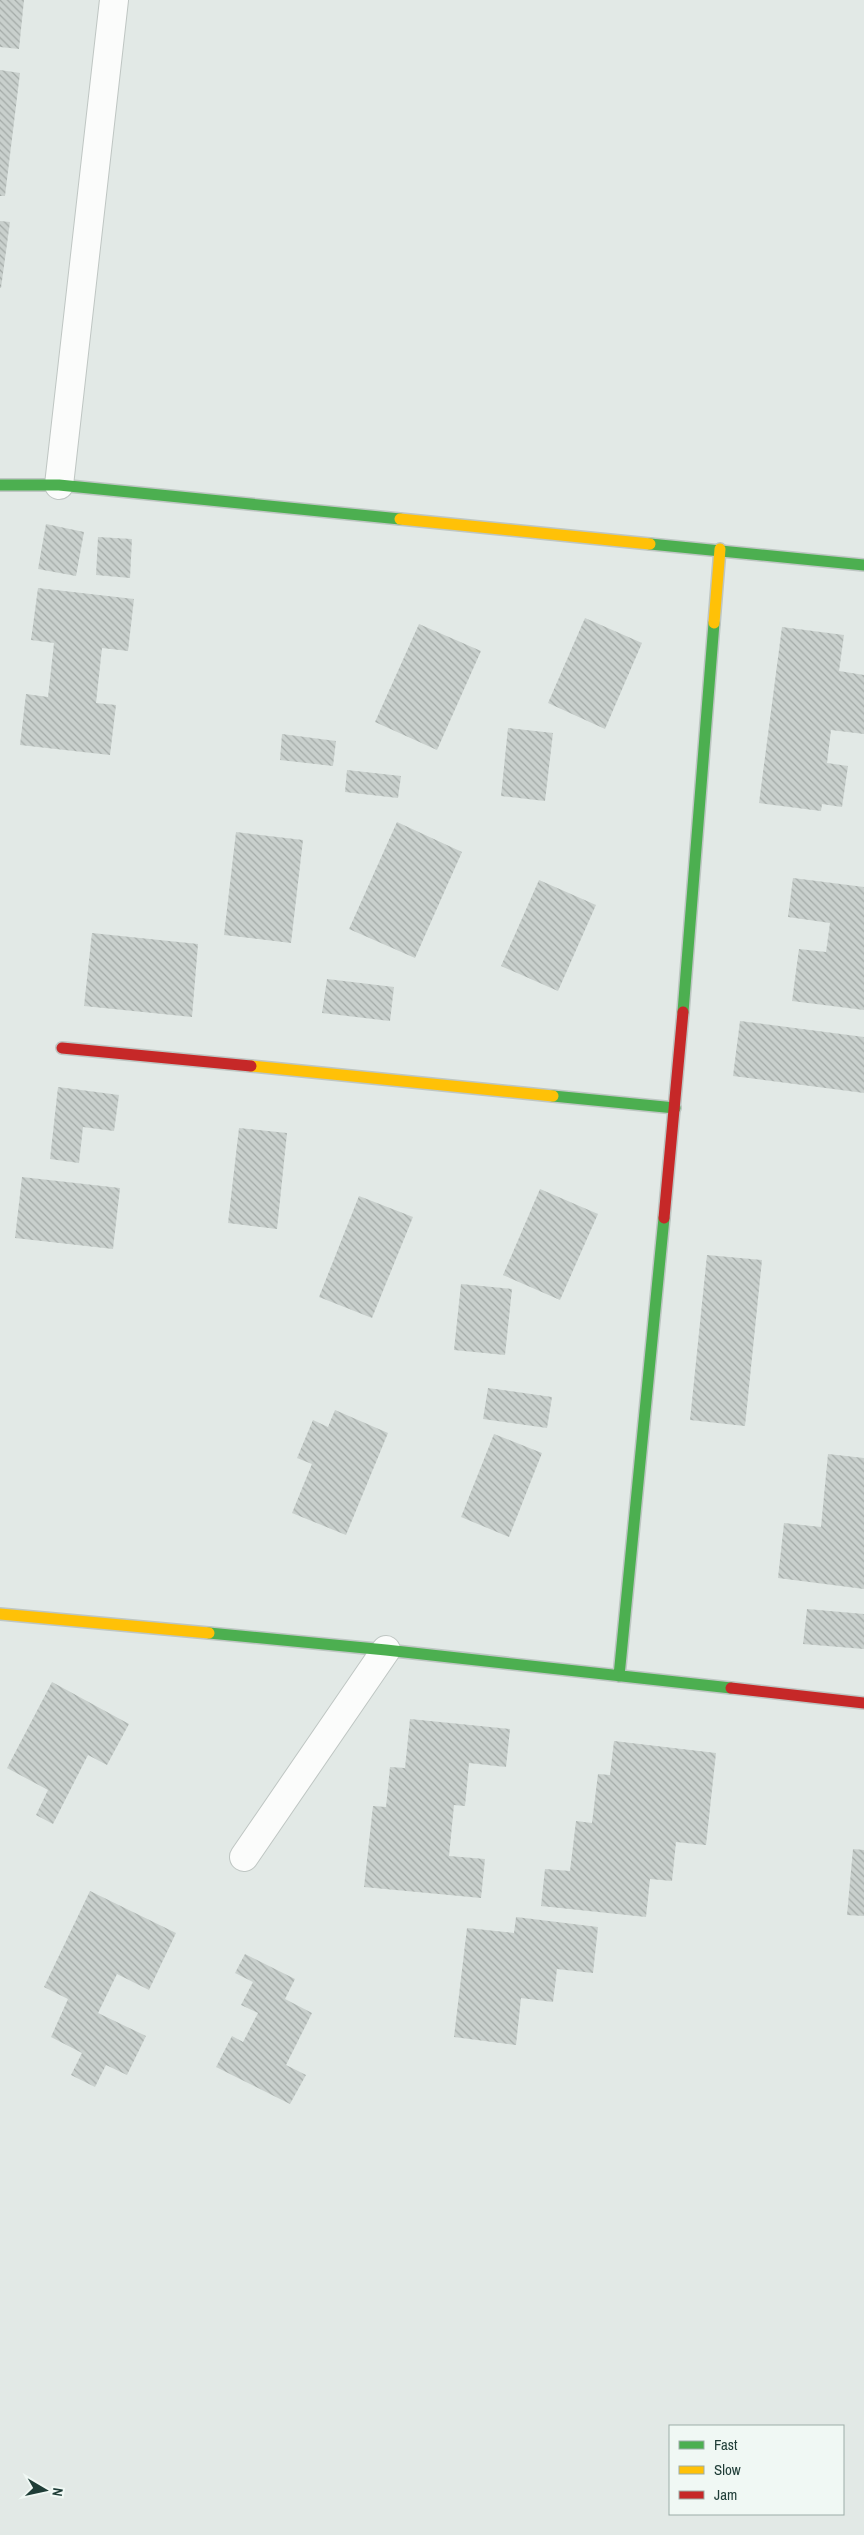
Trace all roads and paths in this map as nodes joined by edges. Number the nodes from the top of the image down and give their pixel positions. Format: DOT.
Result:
graph roads {
  1 [pos="114,0"];
  2 [pos="0,485"];
  3 [pos="59,485"];
  4 [pos="0,491"];
  5 [pos="720,549"];
  6 [pos="864,565"];
  7 [pos="62,1048"];
  8 [pos="674,1108"];
  9 [pos="0,1614"];
  10 [pos="386,1650"];
  11 [pos="619,1676"];
  12 [pos="864,1703"];
  13 [pos="244,1857"];
  1 -- 3 [label="street"];
  2 -- 3 [label="street"];
  2 -- 4 [label="street"];
  3 -- 5 [label="street"];
  5 -- 6 [label="street"];
  5 -- 8 [label="street"];
  7 -- 8 [label="street"];
  8 -- 11 [label="street"];
  9 -- 10 [label="street"];
  10 -- 11 [label="street"];
  10 -- 13 [label="street"];
  11 -- 12 [label="street"];
}
